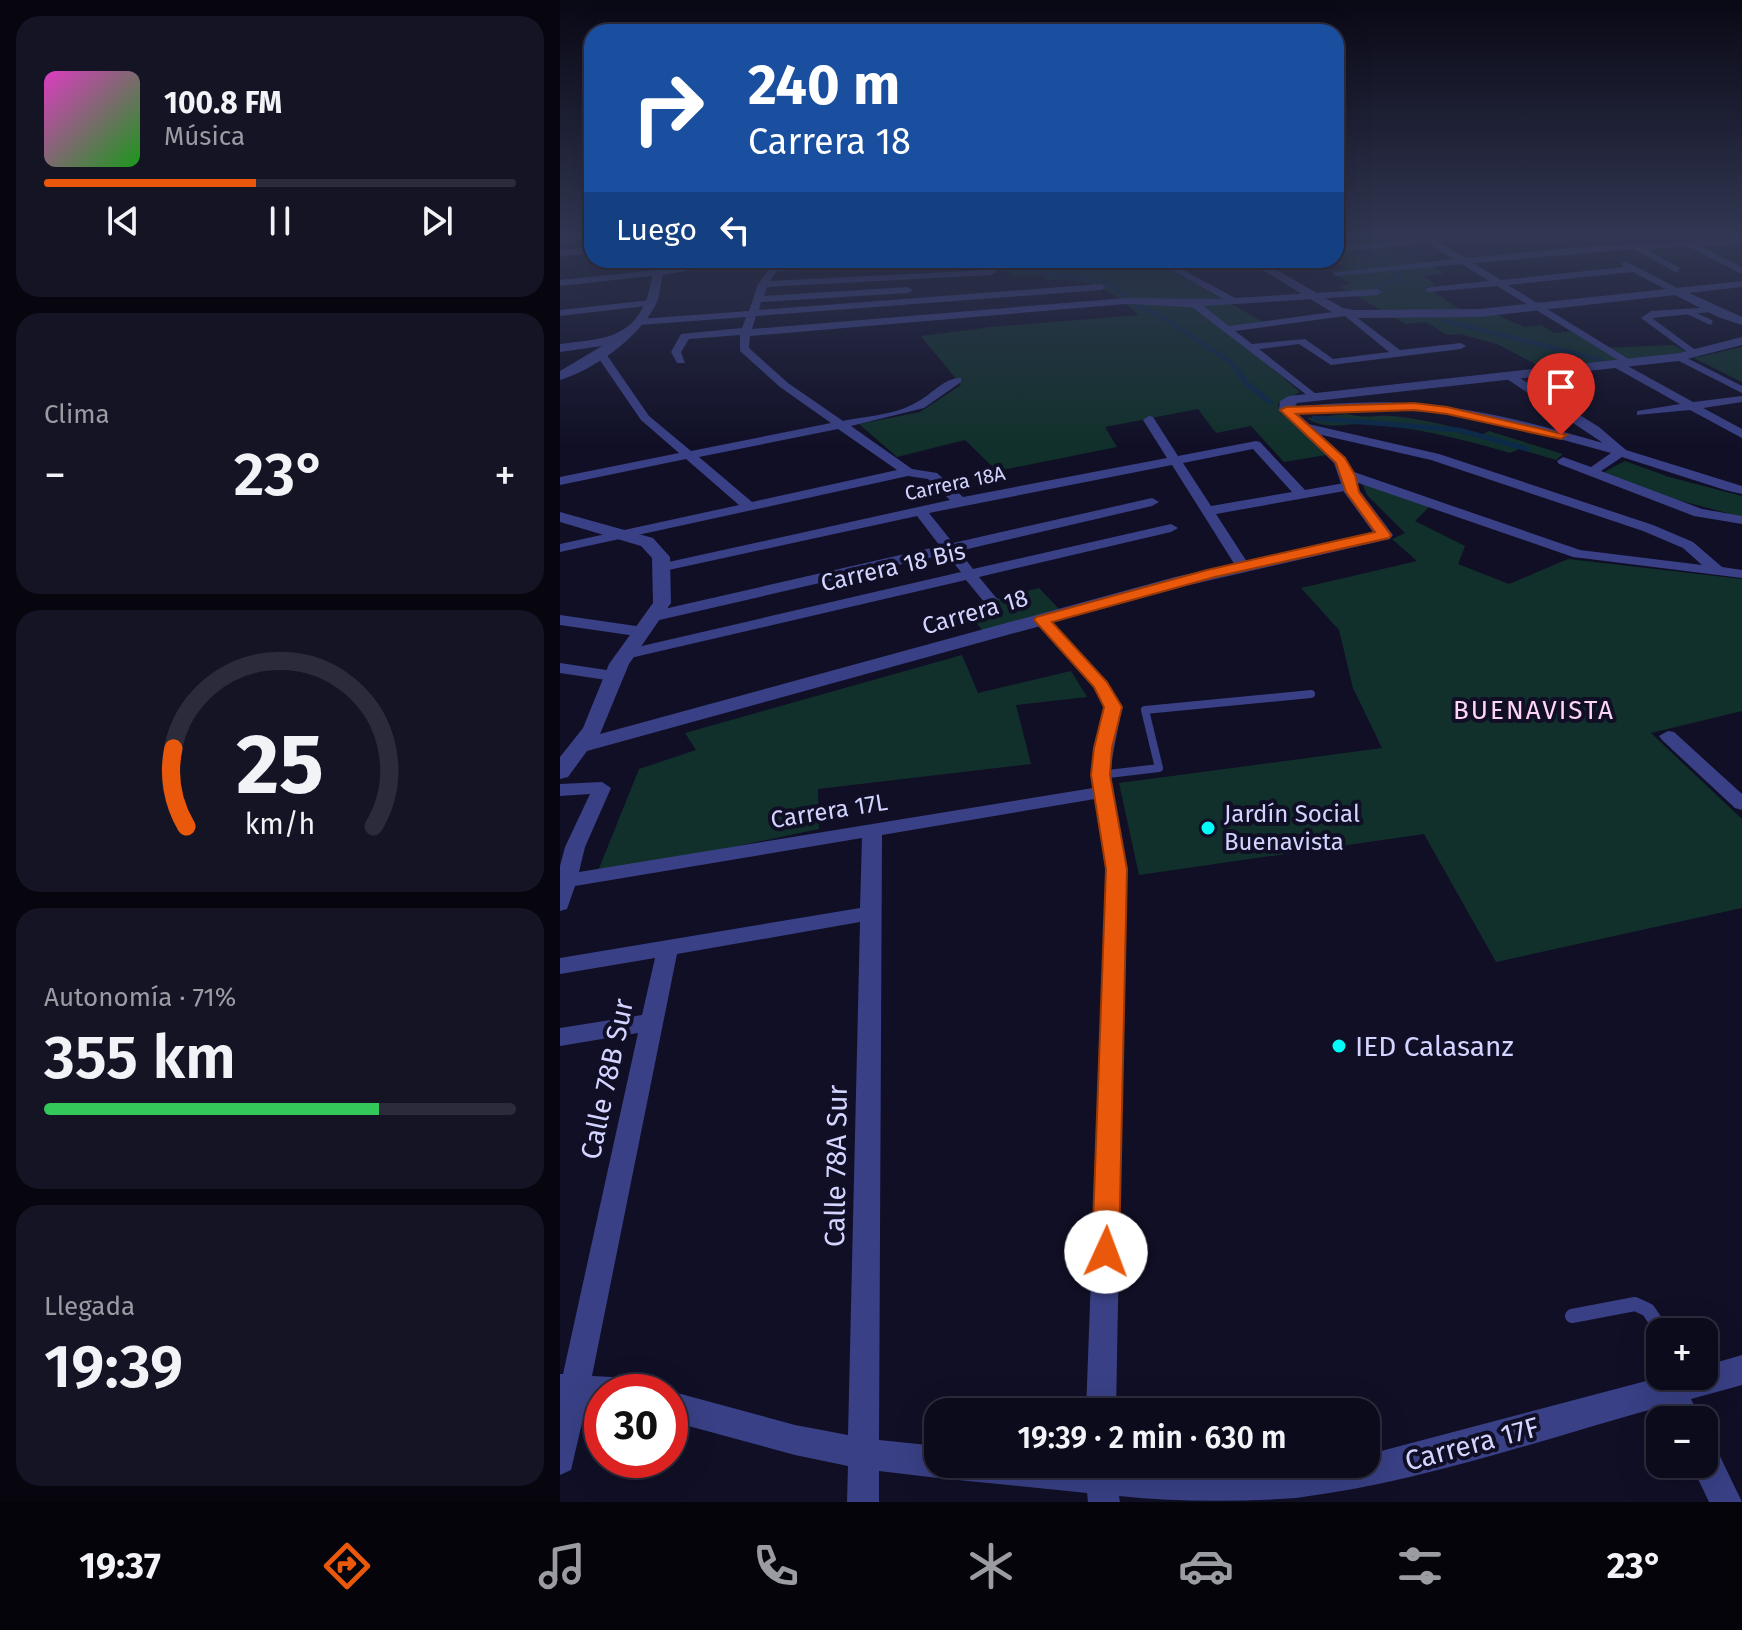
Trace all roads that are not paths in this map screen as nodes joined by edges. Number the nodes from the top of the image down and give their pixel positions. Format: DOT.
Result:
graph roads {
  1 [pos="623,306"];
  2 [pos="649,306"];
  3 [pos="757,306"];
  4 [pos="861,306"];
  5 [pos="973,306"];
  6 [pos="1059,306"];
  7 [pos="1131,306"];
  8 [pos="1197,306"];
  9 [pos="1335,306"];
  10 [pos="1541,306"];
  11 [pos="1697,306"];
  12 [pos="978,312"];
  13 [pos="560,313"];
  14 [pos="1347,313"];
  15 [pos="754,314"];
  16 [pos="1136,315"];
  17 [pos="1710,316"];
  18 [pos="1742,321"];
  19 [pos="639,322"];
  20 [pos="991,327"];
  21 [pos="1229,329"];
  22 [pos="746,332"];
  23 [pos="617,340"];
  24 [pos="1742,341"];
  25 [pos="1461,346"];
  26 [pos="1252,347"];
  27 [pos="560,348"];
  28 [pos="600,353"];
  29 [pos="1398,354"];
  30 [pos="1694,354"];
  31 [pos="1679,357"];
  32 [pos="681,361"];
  33 [pos="1623,363"];
  34 [pos="560,376"];
  35 [pos="1511,377"];
  36 [pos="957,380"];
  37 [pos="1742,390"];
  38 [pos="1312,396"];
  39 [pos="1742,399"];
  40 [pos="1288,405"];
  41 [pos="1690,406"];
  42 [pos="1641,413"];
  43 [pos="1149,420"];
  44 [pos="843,425"];
  45 [pos="1304,427"];
  46 [pos="1742,434"];
  47 [pos="1621,452"];
  48 [pos="687,456"];
  49 [pos="1174,460"];
  50 [pos="1563,461"];
  51 [pos="908,472"];
  52 [pos="1592,472"];
  53 [pos="1350,480"];
  54 [pos="560,481"];
  55 [pos="1742,490"];
  56 [pos="1302,495"];
  57 [pos="960,502"];
  58 [pos="1152,502"];
  59 [pos="750,507"];
  60 [pos="920,511"];
  61 [pos="1207,511"];
  62 [pos="560,517"];
  63 [pos="1742,520"];
  64 [pos="1171,528"];
  65 [pos="626,535"];
  66 [pos="560,548"];
  67 [pos="949,548"];
  68 [pos="1242,565"];
  69 [pos="664,567"];
  70 [pos="1718,571"];
  71 [pos="970,574"];
  72 [pos="1742,574"];
  73 [pos="990,600"];
  74 [pos="560,620"];
  75 [pos="1042,620"];
  76 [pos="649,624"];
  77 [pos="626,654"];
  78 [pos="560,668"];
  79 [pos="613,676"];
  80 [pos="1311,694"];
  81 [pos="1668,736"];
  82 [pos="582,746"];
  83 [pos="560,772"];
  84 [pos="1101,784"];
  85 [pos="560,790"];
  86 [pos="1742,804"];
  87 [pos="872,830"];
  88 [pos="564,881"];
  89 [pos="560,904"];
  90 [pos="872,913"];
  91 [pos="668,947"];
  92 [pos="560,966"];
  93 [pos="651,1022"];
  94 [pos="560,1037"];
  95 [pos="1572,1316"];
  96 [pos="1653,1318"];
  97 [pos="1742,1370"];
  98 [pos="1718,1376"];
  99 [pos="567,1389"];
  100 [pos="1661,1390"];
  101 [pos="1101,1398"];
  102 [pos="688,1411"];
  103 [pos="863,1454"];
  104 [pos="560,1459"];
  105 [pos="924,1461"];
  106 [pos="1069,1478"];
  107 [pos="1714,1478"];
  108 [pos="1101,1482"];
  109 [pos="863,1502"];
  110 [pos="1726,1502"];
  1 -- 13 [label="street"];
  2 -- 19 [label="street"];
  3 -- 15 [label="street"];
  4 -- 15 [label="street"];
  5 -- 12 [label="street"];
  6 -- 12 [label="street"];
  7 -- 16 [label="street"];
  8 -- 21 [label="street"];
  9 -- 14 [label="street"];
  10 -- 14 [label="street"];
  10 -- 33 [label="street"];
  11 -- 17 [label="street"];
  12 -- 20 [label="street"];
  12 -- 22 [label="street"];
  14 -- 21 [label="street"];
  14 -- 29 [label="street"];
  15 -- 19 [label="street"];
  15 -- 22 [label="street"];
  17 -- 18 [label="street"];
  17 -- 30 [label="street"];
  19 -- 23 [label="street"];
  21 -- 26 [label="street"];
  22 -- 32 [label="street"];
  22 -- 44 [label="street"];
  23 -- 27 [label="street"];
  23 -- 28 [label="street"];
  24 -- 30 [label="street"];
  25 -- 29 [label="street"];
  26 -- 29 [label="street"];
  26 -- 38 [label="street"];
  28 -- 34 [label="street"];
  28 -- 48 [label="street"];
  30 -- 31 [label="street"];
  31 -- 33 [label="street"];
  31 -- 37 [label="street"];
  33 -- 35 [label="street"];
  33 -- 41 [label="street"];
  35 -- 38 [label="street"];
  35 -- 47 [label="street"];
  36 -- 44 [label="street"];
  38 -- 40 [label="street"];
  39 -- 41 [label="street"];
  40 -- 45 [label="street"];
  40 -- 47 [label="street"];
  41 -- 42 [label="street"];
  41 -- 46 [label="street"];
  43 -- 49 [label="street"];
  44 -- 48 [label="street"];
  44 -- 51 [label="street"];
  45 -- 53 [label="street"];
  45 -- 70 [label="street"];
  47 -- 52 [label="street"];
  47 -- 55 [label="street"];
  48 -- 54 [label="street"];
  48 -- 59 [label="street"];
  49 -- 56 [label="street, Carrera 18A"];
  49 -- 57 [label="street, Carrera 18A"];
  49 -- 61 [label="street"];
  50 -- 52 [label="street"];
  51 -- 57 [label="street"];
  51 -- 59 [label="street"];
  52 -- 63 [label="street"];
  53 -- 56 [label="street"];
  53 -- 68 [label="street, Carrera 18"];
  53 -- 70 [label="street"];
  56 -- 61 [label="street"];
  57 -- 60 [label="street, Carrera 18A"];
  58 -- 67 [label="street"];
  59 -- 65 [label="street"];
  60 -- 67 [label="street"];
  60 -- 69 [label="street, Carrera 18A"];
  61 -- 68 [label="street"];
  62 -- 65 [label="street"];
  64 -- 71 [label="street, Carrera 18 Bis"];
  65 -- 66 [label="street"];
  65 -- 69 [label="street"];
  67 -- 71 [label="street"];
  67 -- 76 [label="street"];
  68 -- 75 [label="street, Carrera 18"];
  69 -- 76 [label="street"];
  70 -- 72 [label="street"];
  71 -- 73 [label="street"];
  71 -- 77 [label="street, Carrera 18 Bis"];
  74 -- 76 [label="street"];
  75 -- 82 [label="street, Carrera 18"];
  75 -- 84 [label="street"];
  76 -- 77 [label="street"];
  77 -- 79 [label="street"];
  78 -- 79 [label="street"];
  79 -- 82 [label="street"];
  80 -- 84 [label="lane"];
  81 -- 86 [label="street"];
  82 -- 83 [label="street"];
  84 -- 87 [label="street, Carrera 17L"];
  84 -- 101 [label="street"];
  85 -- 88 [label="street"];
  87 -- 88 [label="street, Carrera 17L"];
  87 -- 90 [label="street, Calle 78A Sur"];
  88 -- 89 [label="street"];
  90 -- 91 [label="street"];
  90 -- 103 [label="street, Calle 78A Sur"];
  91 -- 92 [label="street"];
  91 -- 93 [label="street, Calle 78B Sur"];
  93 -- 94 [label="street"];
  93 -- 99 [label="street, Calle 78B Sur"];
  95 -- 96 [label="lane"];
  97 -- 98 [label="street, Carrera 17F"];
  99 -- 104 [label="street, Calle 78B Sur"];
  100 -- 108 [label="street, Carrera 17F"];
  102 -- 103 [label="street"];
  103 -- 105 [label="street"];
  103 -- 109 [label="street, Calle 78A Sur"];
  106 -- 108 [label="street, Carrera 17F"];
  107 -- 110 [label="street"];
}
